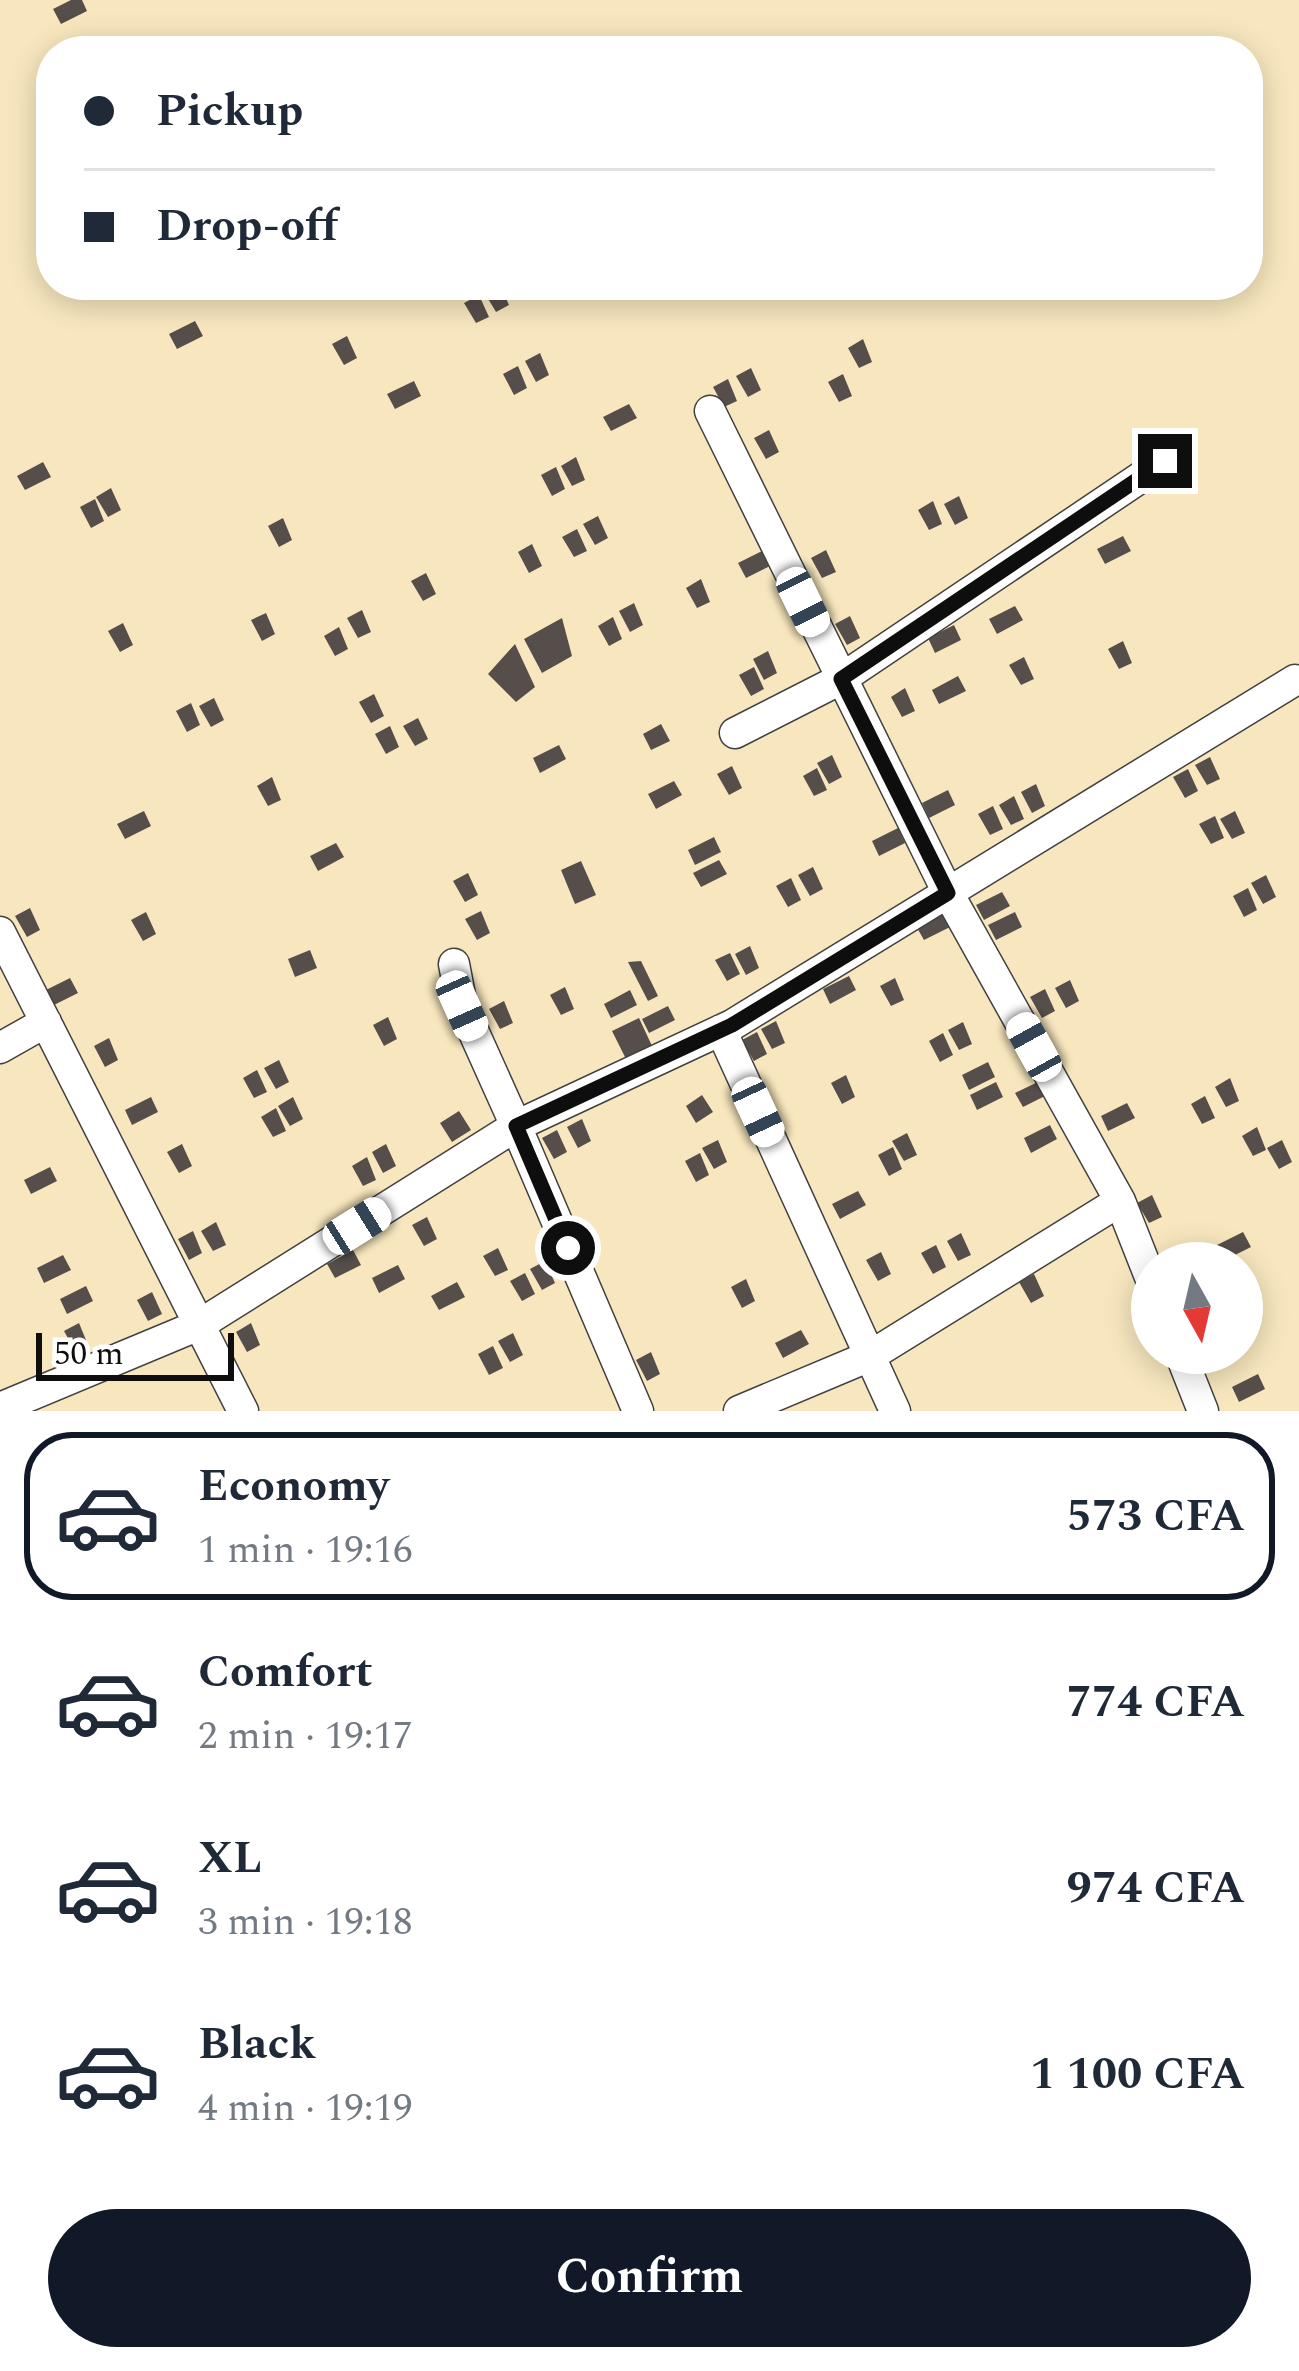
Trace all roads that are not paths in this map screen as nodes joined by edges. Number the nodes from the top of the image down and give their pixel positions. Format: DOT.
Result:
graph roads {
  1 [pos="710,411"];
  2 [pos="1165,461"];
  3 [pos="841,679"];
  4 [pos="1295,680"];
  5 [pos="735,733"];
  6 [pos="948,893"];
  7 [pos="0,932"];
  8 [pos="454,964"];
  9 [pos="46,1022"];
  10 [pos="721,1030"];
  11 [pos="0,1048"];
  12 [pos="516,1126"];
  13 [pos="1120,1202"];
  14 [pos="1136,1242"];
  15 [pos="199,1325"];
  16 [pos="869,1357"];
  17 [pos="1188,1374"];
  18 [pos="0,1408"];
  19 [pos="243,1411"];
  20 [pos="638,1411"];
  21 [pos="739,1411"];
  22 [pos="895,1411"];
  23 [pos="1203,1411"];
  1 -- 3 [label="street"];
  2 -- 3 [label="street"];
  3 -- 5 [label="street"];
  3 -- 6 [label="street"];
  4 -- 6 [label="street"];
  6 -- 10 [label="street"];
  6 -- 13 [label="street"];
  7 -- 9 [label="street"];
  8 -- 12 [label="street"];
  9 -- 11 [label="street"];
  9 -- 15 [label="street"];
  10 -- 12 [label="street"];
  10 -- 16 [label="street"];
  12 -- 15 [label="street"];
  12 -- 20 [label="street"];
  13 -- 14 [label="street"];
  13 -- 16 [label="street"];
  15 -- 18 [label="street"];
  15 -- 19 [label="street"];
  16 -- 21 [label="street"];
  16 -- 22 [label="street"];
  17 -- 23 [label="street"];
}
